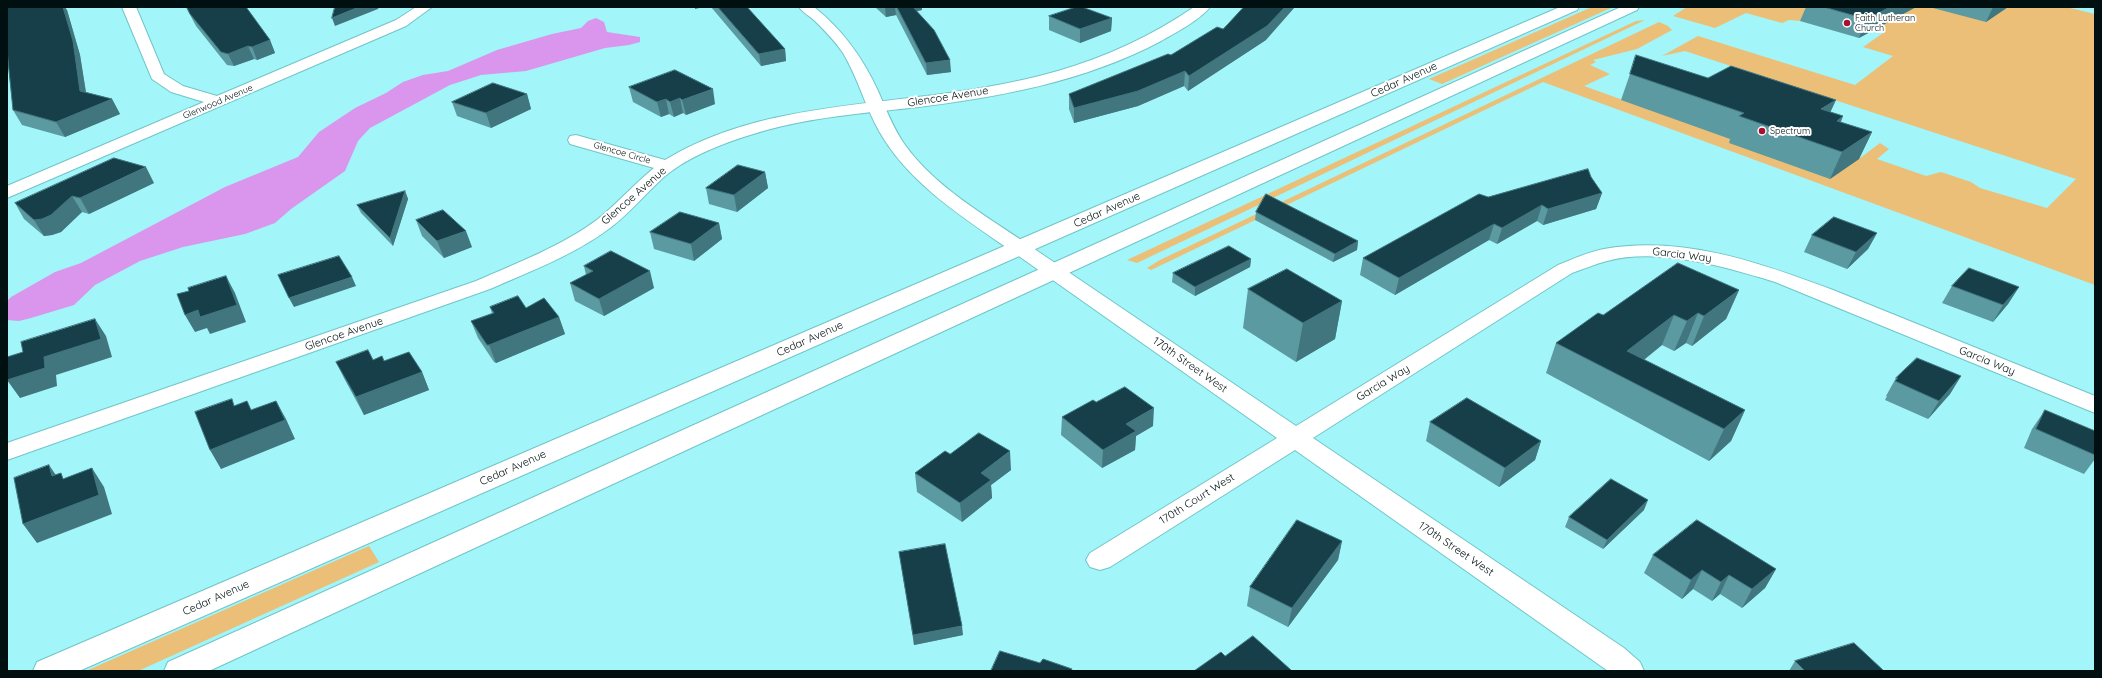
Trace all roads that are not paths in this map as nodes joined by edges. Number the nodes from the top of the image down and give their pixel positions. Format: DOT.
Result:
graph roads {
  1 [pos="129,7"];
  2 [pos="426,7"];
  3 [pos="806,7"];
  4 [pos="1202,7"];
  5 [pos="1572,7"];
  6 [pos="1632,7"];
  7 [pos="219,102"];
  8 [pos="877,106"];
  9 [pos="576,140"];
  10 [pos="668,166"];
  11 [pos="7,193"];
  12 [pos="1020,248"];
  13 [pos="1056,272"];
  14 [pos="2095,404"];
  15 [pos="1293,438"];
  16 [pos="7,452"];
  17 [pos="1100,560"];
  18 [pos="48,671"];
  19 [pos="179,671"];
  20 [pos="1629,671"];
  1 -- 7 [label="street"];
  2 -- 7 [label="street, Glenwood Avenue"];
  3 -- 8 [label="street, 170th Street West"];
  4 -- 8 [label="street, Glencoe Avenue"];
  5 -- 12 [label="street, Cedar Avenue"];
  6 -- 13 [label="street"];
  7 -- 11 [label="street, Glenwood Avenue"];
  8 -- 10 [label="street, Glencoe Avenue"];
  8 -- 12 [label="street, 170th Street West"];
  9 -- 10 [label="street, Glencoe Circle"];
  10 -- 16 [label="street, Glencoe Avenue"];
  12 -- 13 [label="street, 170th Street West"];
  12 -- 18 [label="street, Cedar Avenue"];
  13 -- 15 [label="street, 170th Street West"];
  13 -- 19 [label="street"];
  14 -- 15 [label="street, Garcia Way"];
  15 -- 17 [label="street, 170th Court West"];
  15 -- 20 [label="street, 170th Street West"];
}
